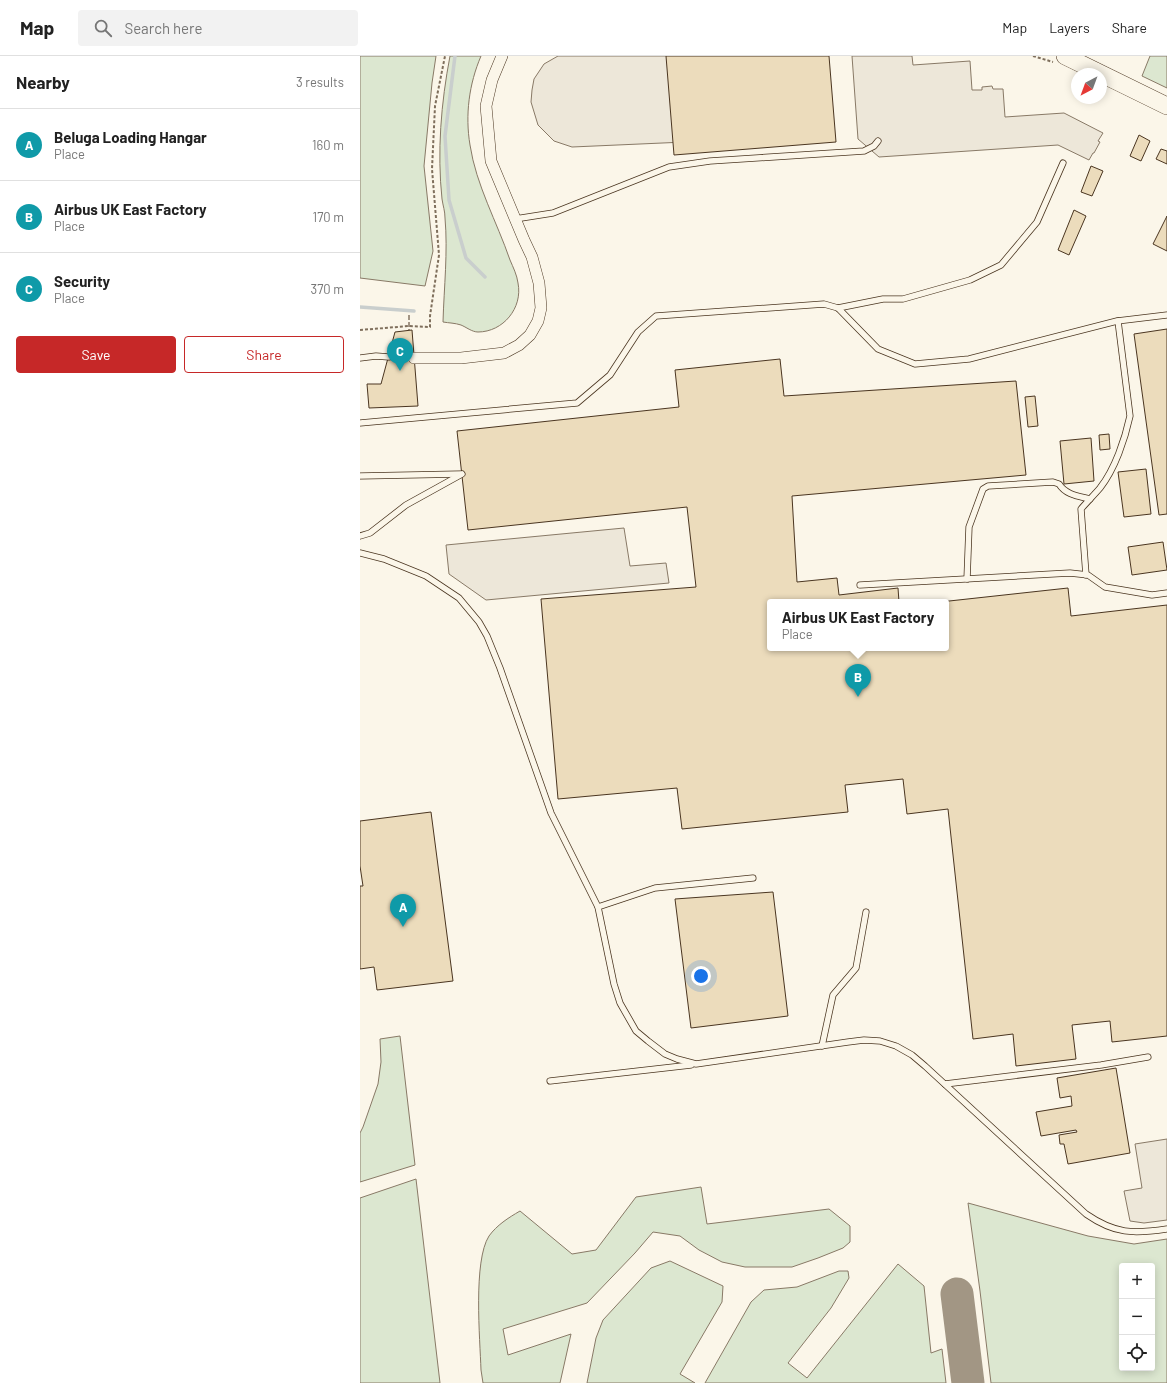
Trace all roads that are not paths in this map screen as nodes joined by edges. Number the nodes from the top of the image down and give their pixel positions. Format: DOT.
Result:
graph roads {
  1 [pos="502,56"];
  2 [pos="1065,56"];
  3 [pos="1167,106"];
  4 [pos="878,141"];
  5 [pos="1063,163"];
  6 [pos="516,219"];
  7 [pos="838,308"];
  8 [pos="1167,315"];
  9 [pos="1118,321"];
  10 [pos="388,356"];
  11 [pos="360,358"];
  12 [pos="414,358"];
  13 [pos="360,423"];
  14 [pos="360,476"];
  15 [pos="1090,499"];
  16 [pos="360,536"];
  17 [pos="360,553"];
  18 [pos="1086,575"];
  19 [pos="967,579"];
  20 [pos="860,585"];
  21 [pos="1167,594"];
  22 [pos="753,878"];
  23 [pos="598,906"];
  24 [pos="866,912"];
  25 [pos="822,1046"];
  26 [pos="1148,1057"];
  27 [pos="696,1064"];
  28 [pos="550,1080"];
  29 [pos="945,1084"];
  30 [pos="1167,1229"];
  1 -- 6 [label="street"];
  2 -- 3 [label="main road"];
  4 -- 6 [label="lane"];
  5 -- 7 [label="lane"];
  6 -- 12 [label="street"];
  7 -- 9 [label="lane"];
  7 -- 13 [label="lane"];
  8 -- 9 [label="lane"];
  9 -- 15 [label="lane"];
  10 -- 11 [label="lane"];
  14 -- 16 [label="lane"];
  15 -- 18 [label="lane"];
  15 -- 19 [label="lane"];
  17 -- 23 [label="lane"];
  18 -- 19 [label="lane"];
  18 -- 21 [label="lane"];
  19 -- 20 [label="lane"];
  22 -- 23 [label="lane"];
  23 -- 27 [label="lane"];
  24 -- 25 [label="lane"];
  25 -- 27 [label="lane"];
  25 -- 29 [label="lane"];
  26 -- 29 [label="lane"];
  27 -- 28 [label="lane"];
  29 -- 30 [label="lane"];
}
